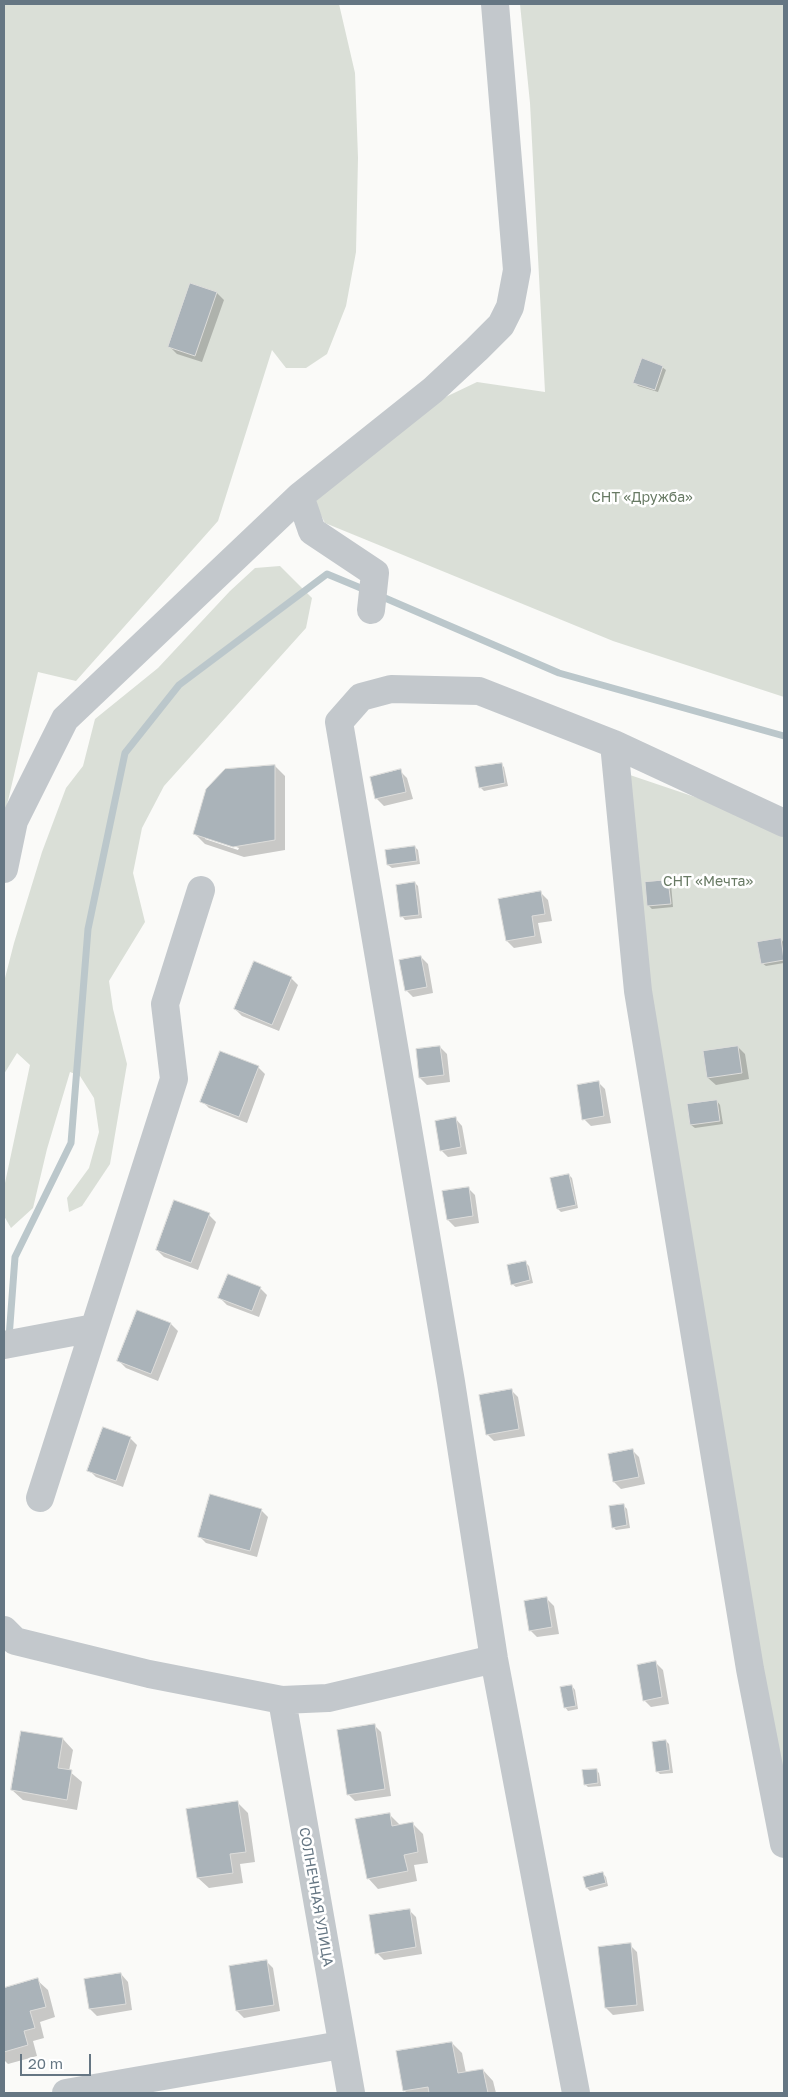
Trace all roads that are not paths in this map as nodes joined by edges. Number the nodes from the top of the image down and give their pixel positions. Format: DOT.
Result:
graph roads {
  1 [pos="496,4"];
  2 [pos="300,496"];
  3 [pos="371,610"];
  4 [pos="614,744"];
  5 [pos="784,823"];
  6 [pos="4,869"];
  7 [pos="201,890"];
  8 [pos="94,1328"];
  9 [pos="4,1346"];
  10 [pos="40,1498"];
  11 [pos="4,1630"];
  12 [pos="494,1659"];
  13 [pos="282,1700"];
  14 [pos="784,1844"];
  15 [pos="341,2045"];
  16 [pos="66,2093"];
  17 [pos="351,2093"];
  18 [pos="576,2093"];
  1 -- 2 [label="street"];
  2 -- 3 [label="street"];
  2 -- 6 [label="street"];
  4 -- 5 [label="street"];
  4 -- 12 [label="street"];
  4 -- 14 [label="street"];
  7 -- 8 [label="street"];
  8 -- 9 [label="street"];
  8 -- 10 [label="street"];
  11 -- 13 [label="street"];
  12 -- 13 [label="street"];
  12 -- 18 [label="street"];
  13 -- 15 [label="street, СОЛНЕЧНАЯ УЛИЦА"];
  15 -- 16 [label="street"];
  15 -- 17 [label="street, СОЛНЕЧНАЯ УЛИЦА"];
}
